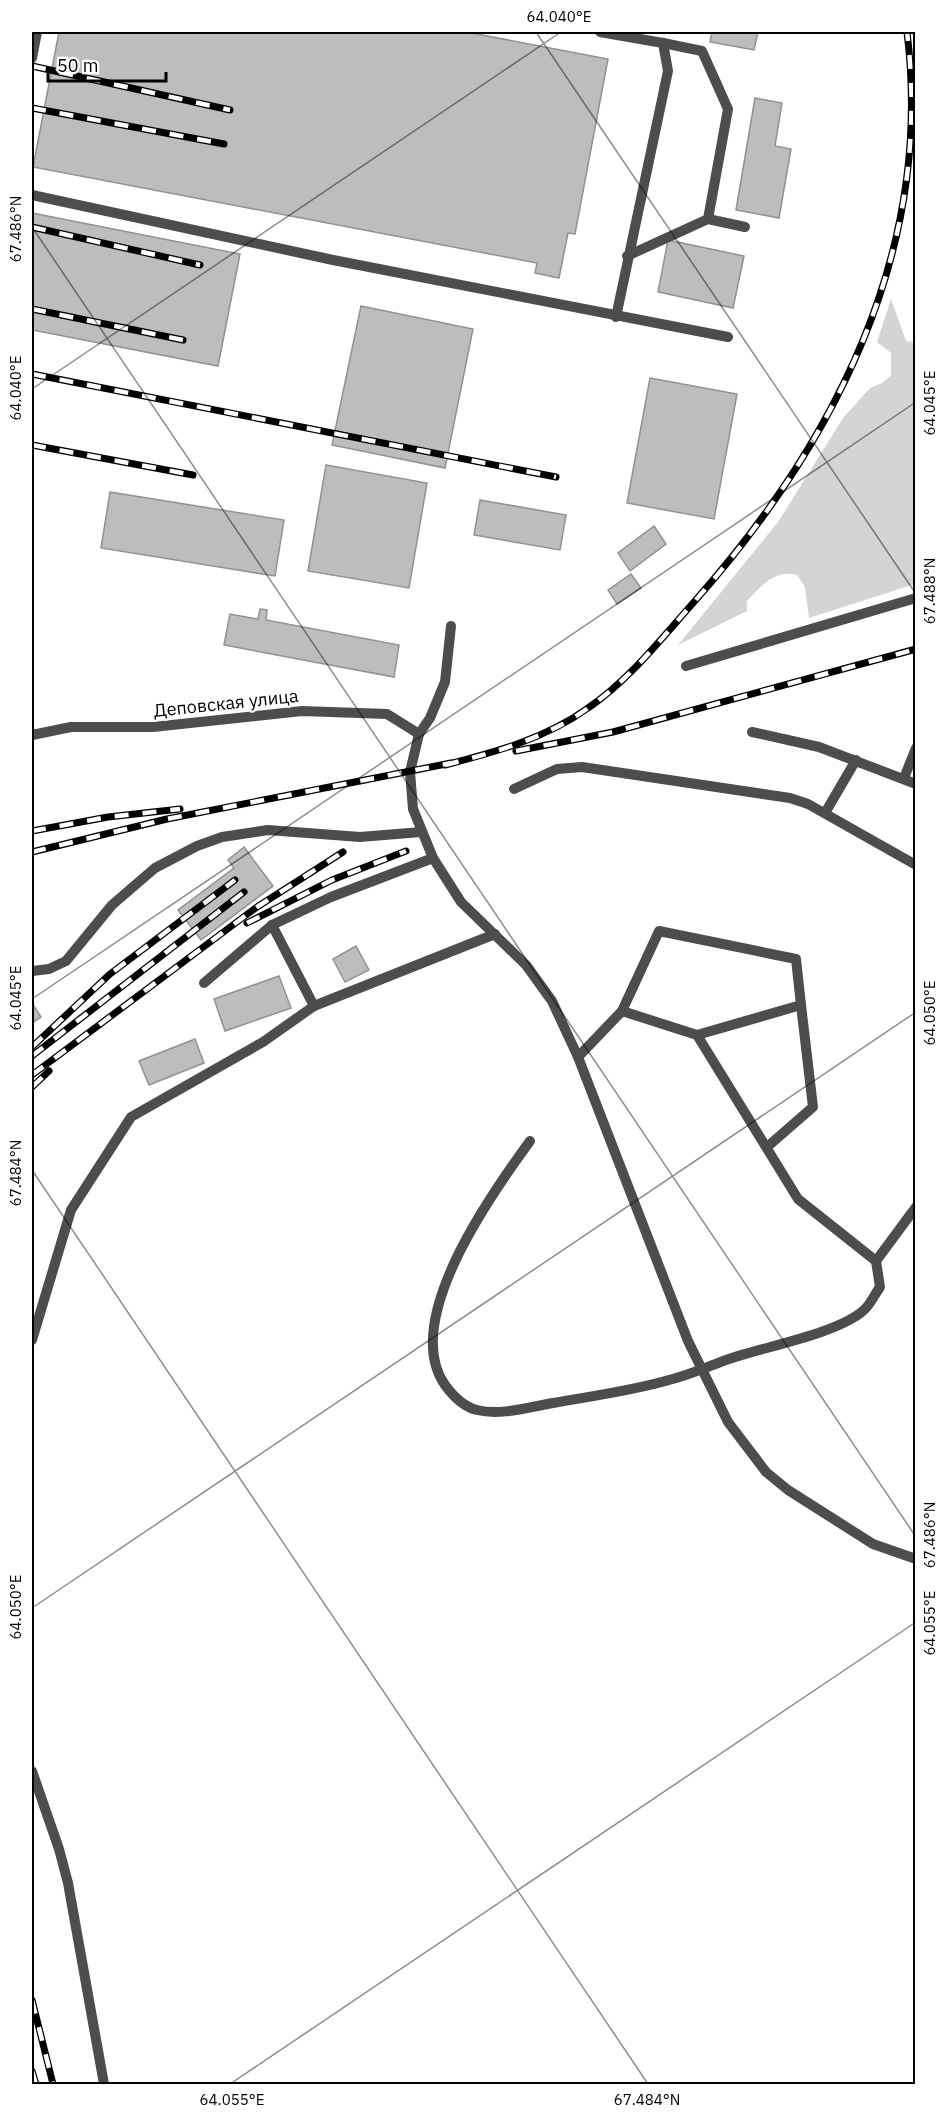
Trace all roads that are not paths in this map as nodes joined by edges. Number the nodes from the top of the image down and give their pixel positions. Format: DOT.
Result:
graph roads {
  1 [pos="37,32"];
  2 [pos="600,32"];
  3 [pos="663,43"];
  4 [pos="32,58"];
  5 [pos="32,195"];
  6 [pos="708,219"];
  7 [pos="745,227"];
  8 [pos="627,256"];
  9 [pos="616,317"];
  10 [pos="728,337"];
  11 [pos="915,598"];
  12 [pos="451,626"];
  13 [pos="686,666"];
  14 [pos="752,732"];
  15 [pos="418,734"];
  16 [pos="32,735"];
  17 [pos="915,748"];
  18 [pos="856,760"];
  19 [pos="904,778"];
  20 [pos="915,784"];
  21 [pos="514,789"];
  22 [pos="825,813"];
  23 [pos="421,832"];
  24 [pos="433,858"];
  25 [pos="915,865"];
  26 [pos="272,925"];
  27 [pos="495,934"];
  28 [pos="32,971"];
  29 [pos="204,983"];
  30 [pos="801,1005"];
  31 [pos="314,1006"];
  32 [pos="622,1011"];
  33 [pos="698,1035"];
  34 [pos="578,1057"];
  35 [pos="530,1141"];
  36 [pos="766,1147"];
  37 [pos="915,1207"];
  38 [pos="876,1261"];
  39 [pos="32,1340"];
  40 [pos="700,1369"];
  41 [pos="915,1559"];
  42 [pos="32,1771"];
  43 [pos="104,2085"];
  1 -- 4 [label="street"];
  2 -- 3 [label="street"];
  3 -- 6 [label="street"];
  3 -- 8 [label="street"];
  5 -- 9 [label="street"];
  6 -- 7 [label="street"];
  6 -- 8 [label="street"];
  8 -- 9 [label="street"];
  9 -- 10 [label="street"];
  11 -- 13 [label="street"];
  12 -- 15 [label="street"];
  14 -- 18 [label="street"];
  15 -- 16 [label="street, Деповская улица"];
  15 -- 23 [label="street"];
  17 -- 19 [label="street"];
  18 -- 19 [label="street"];
  18 -- 22 [label="street"];
  19 -- 20 [label="street"];
  21 -- 22 [label="street"];
  22 -- 25 [label="street"];
  23 -- 24 [label="street"];
  23 -- 28 [label="street"];
  24 -- 26 [label="street"];
  24 -- 27 [label="street"];
  26 -- 29 [label="street"];
  26 -- 31 [label="street"];
  27 -- 31 [label="street"];
  27 -- 34 [label="street"];
  30 -- 32 [label="street"];
  30 -- 33 [label="street"];
  30 -- 36 [label="street"];
  31 -- 39 [label="street"];
  32 -- 33 [label="street"];
  32 -- 34 [label="street"];
  33 -- 36 [label="street"];
  34 -- 40 [label="street"];
  35 -- 40 [label="street"];
  36 -- 38 [label="street"];
  37 -- 38 [label="street"];
  38 -- 40 [label="street"];
  40 -- 41 [label="street"];
  42 -- 43 [label="street"];
}
